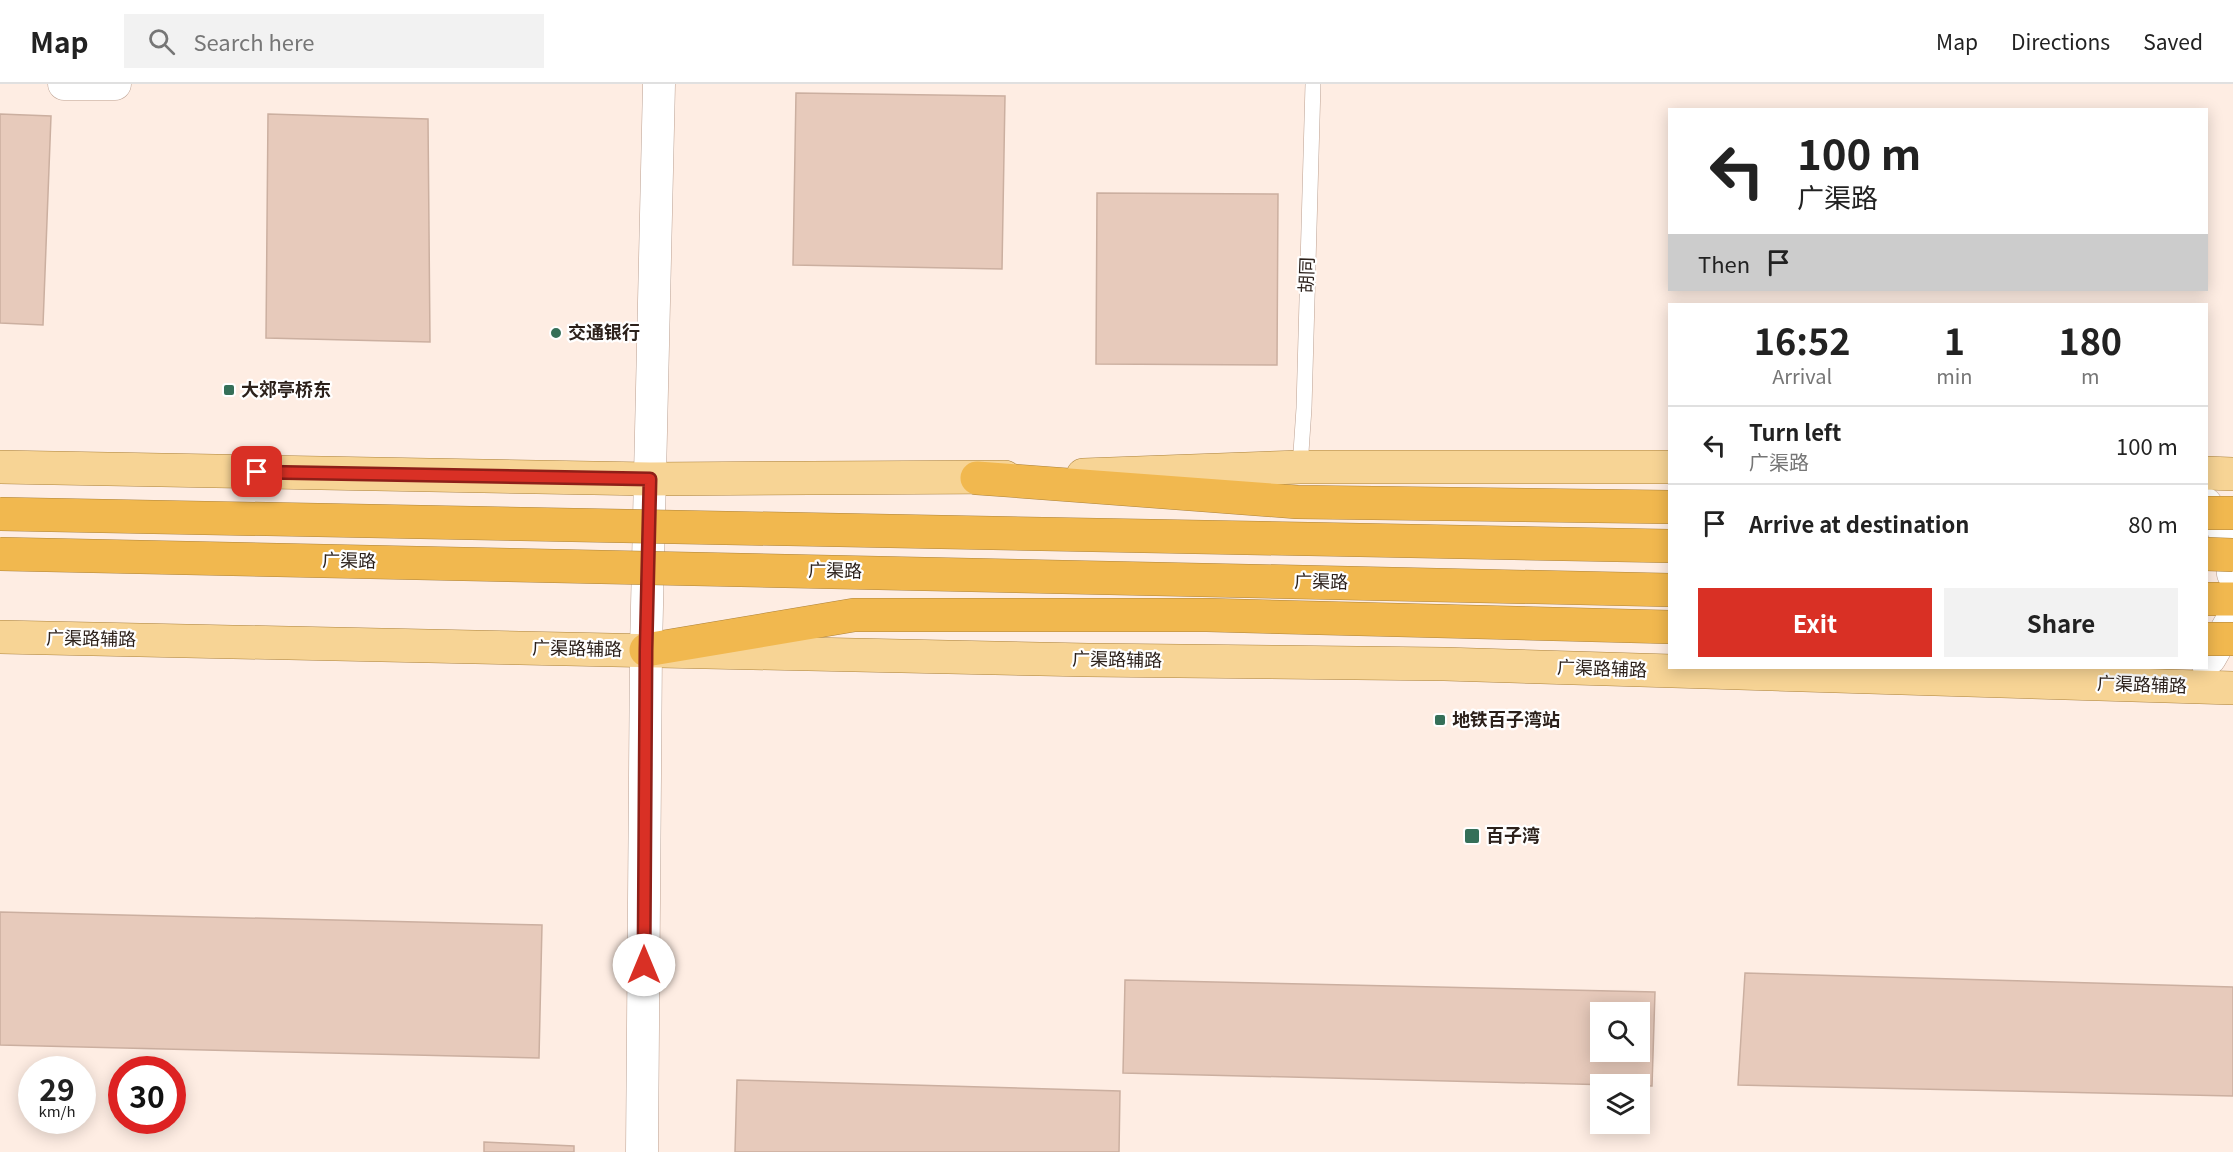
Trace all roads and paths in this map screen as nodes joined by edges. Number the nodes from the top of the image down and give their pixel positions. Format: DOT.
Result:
graph roads {
  1 [pos="64,84"];
  2 [pos="115,84"];
  3 [pos="659,84"];
  4 [pos="1313,84"];
  5 [pos="0,467"];
  6 [pos="1300,467"];
  7 [pos="1668,467"];
  8 [pos="2208,473"];
  9 [pos="2233,474"];
  10 [pos="977,478"];
  11 [pos="650,479"];
  12 [pos="1668,507"];
  13 [pos="2208,507"];
  14 [pos="2208,513"];
  15 [pos="2233,513"];
  16 [pos="0,514"];
  17 [pos="1668,546"];
  18 [pos="0,554"];
  19 [pos="2208,554"];
  20 [pos="2233,555"];
  21 [pos="2233,574"];
  22 [pos="1668,590"];
  23 [pos="2208,599"];
  24 [pos="2233,599"];
  25 [pos="2233,610"];
  26 [pos="1668,627"];
  27 [pos="0,637"];
  28 [pos="2208,639"];
  29 [pos="2233,639"];
  30 [pos="646,650"];
  31 [pos="2208,660"];
  32 [pos="1668,668"];
  33 [pos="1729,669"];
  34 [pos="2184,677"];
  35 [pos="2233,688"];
  36 [pos="642,1152"];
  1 -- 2 [label="street"];
  3 -- 11 [label="street"];
  4 -- 6 [label="lane, 胡同"];
  5 -- 11 [label="main road"];
  6 -- 7 [label="main road"];
  6 -- 10 [label="main road"];
  8 -- 9 [label="main road"];
  10 -- 11 [label="main road"];
  10 -- 12 [label="highway"];
  11 -- 30 [label="street"];
  13 -- 21 [label="street"];
  14 -- 15 [label="highway, bridge"];
  16 -- 17 [label="highway, bridge"];
  18 -- 22 [label="highway, 广渠路, bridge"];
  19 -- 20 [label="highway, bridge"];
  23 -- 24 [label="highway"];
  25 -- 31 [label="street"];
  26 -- 30 [label="highway"];
  27 -- 30 [label="main road, 广渠路辅路"];
  28 -- 29 [label="highway, bridge"];
  30 -- 32 [label="main road, 广渠路辅路"];
  30 -- 36 [label="street"];
  33 -- 34 [label="main road, 广渠路辅路"];
  34 -- 35 [label="main road, 广渠路辅路"];
}
